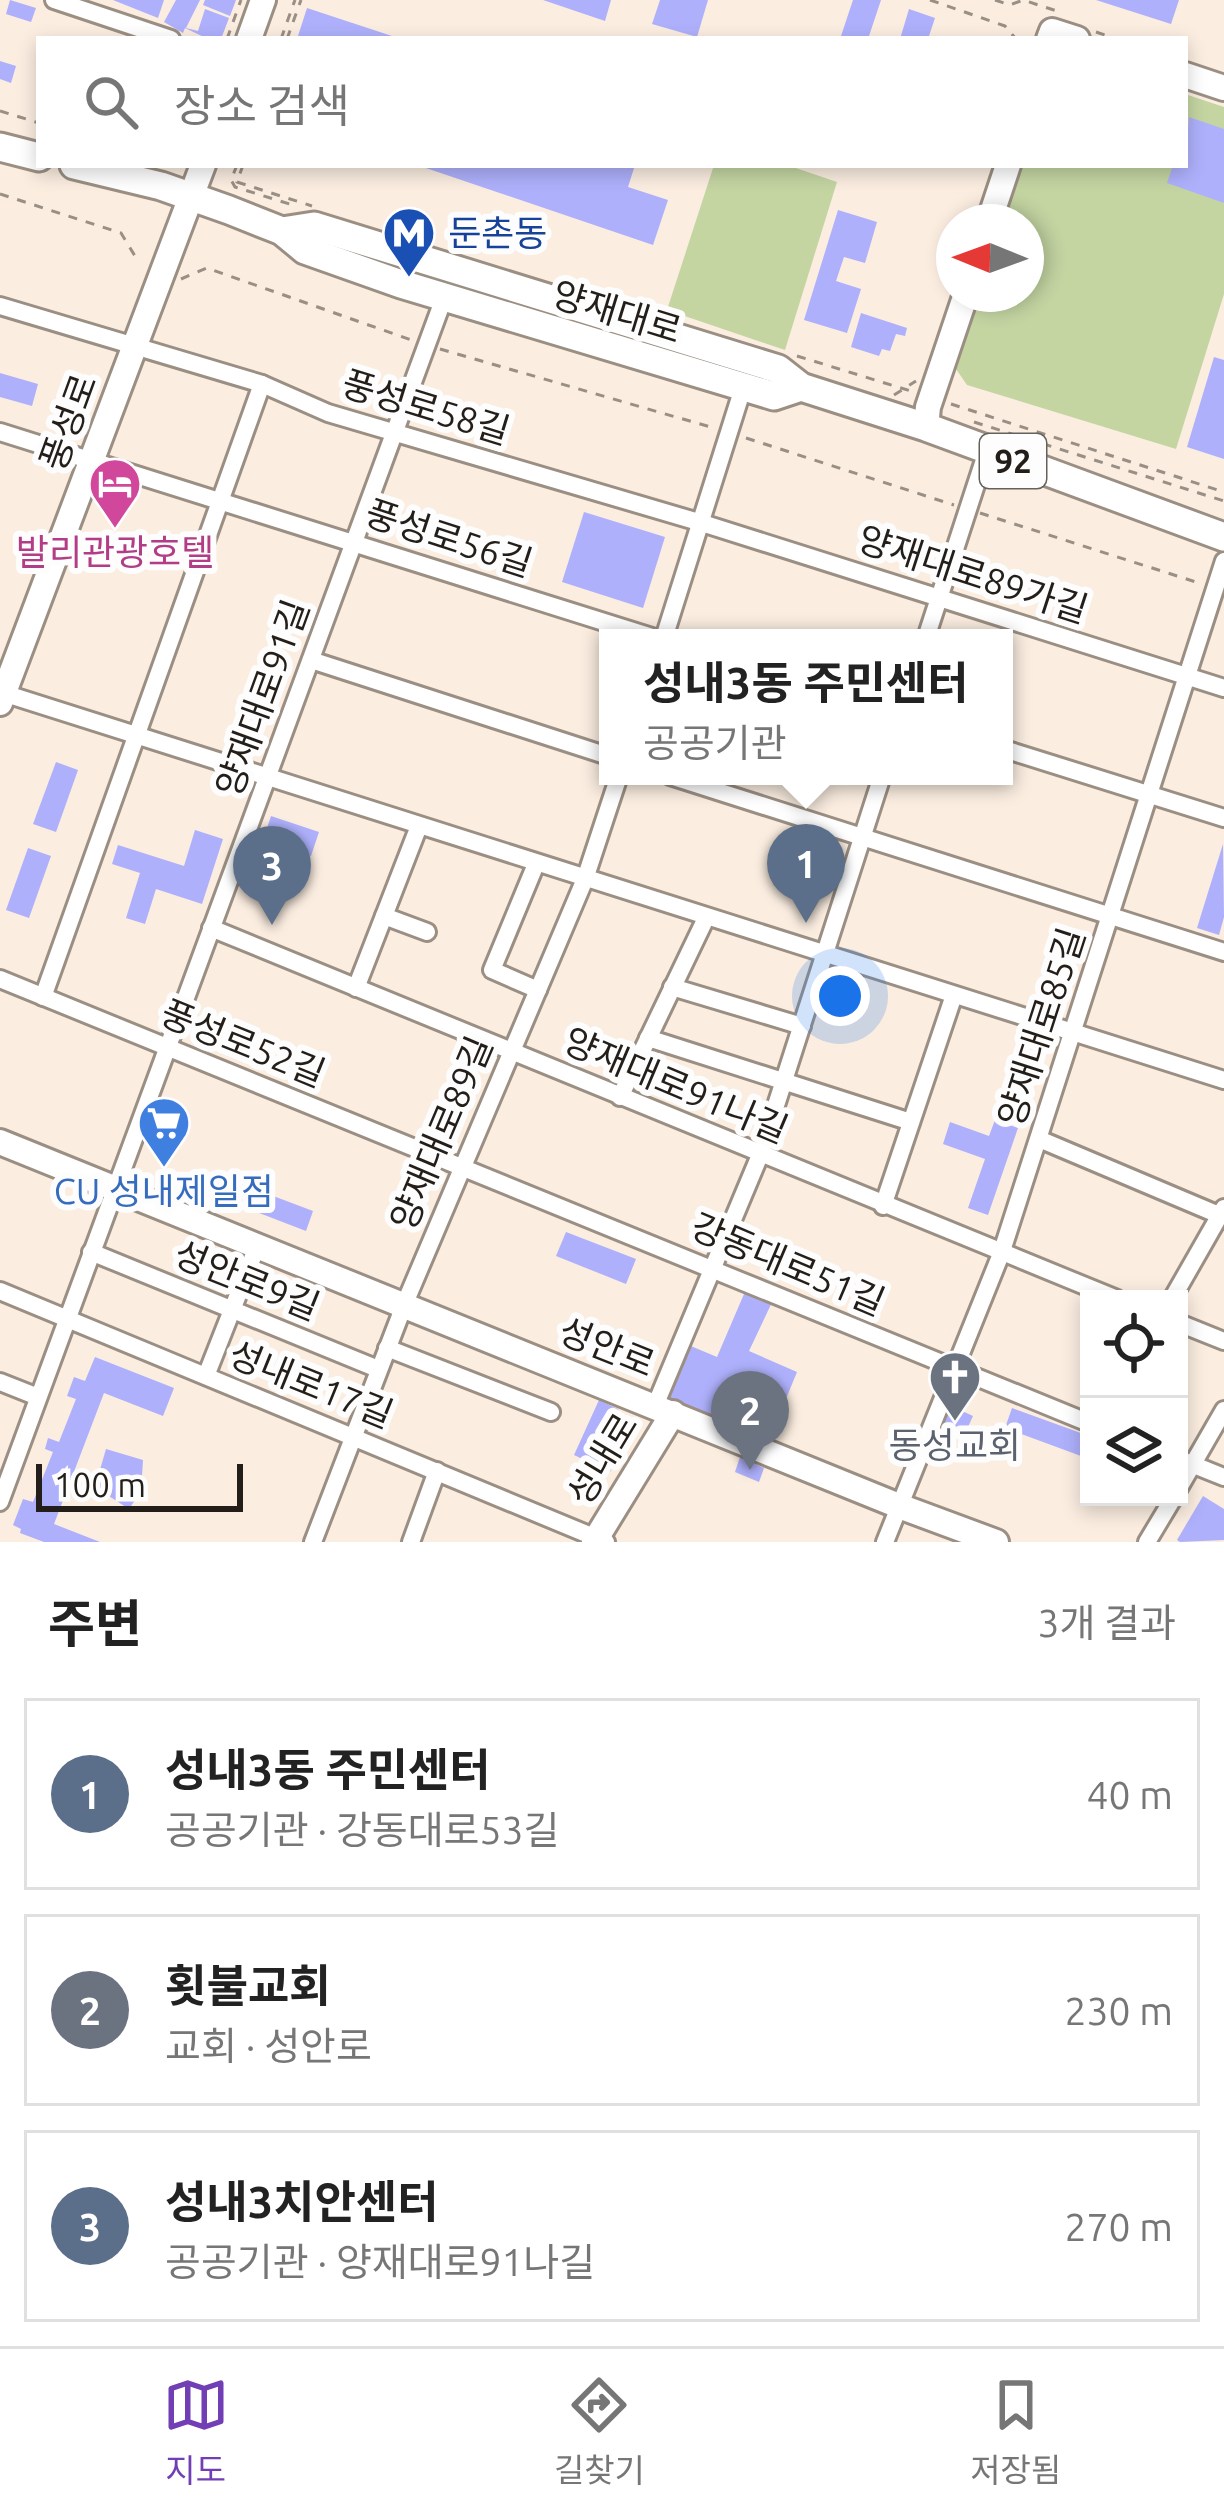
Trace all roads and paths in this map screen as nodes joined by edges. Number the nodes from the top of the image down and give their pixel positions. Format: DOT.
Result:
graph roads {
  1 [pos="53,0"];
  2 [pos="241,0"];
  3 [pos="263,0"];
  4 [pos="298,0"];
  5 [pos="930,0"];
  6 [pos="101,8"];
  7 [pos="164,36"];
  8 [pos="228,36"];
  9 [pos="250,36"];
  10 [pos="285,36"];
  11 [pos="1013,36"];
  12 [pos="1188,76"];
  13 [pos="1224,88"];
  14 [pos="0,111"];
  15 [pos="36,122"];
  16 [pos="0,147"];
  17 [pos="36,156"];
  18 [pos="85,168"];
  19 [pos="202,168"];
  20 [pos="239,168"];
  21 [pos="1007,168"];
  22 [pos="236,184"];
  23 [pos="0,194"];
  24 [pos="190,197"];
  25 [pos="995,204"];
  26 [pos="281,230"];
  27 [pos="136,256"];
  28 [pos="185,275"];
  29 [pos="444,298"];
  30 [pos="0,306"];
  31 [pos="960,312"];
  32 [pos="135,344"];
  33 [pos="424,344"];
  34 [pos="262,385"];
  35 [pos="802,387"];
  36 [pos="743,388"];
  37 [pos="926,427"];
  38 [pos="0,432"];
  39 [pos="729,432"];
  40 [pos="394,433"];
  41 [pos="987,451"];
  42 [pos="93,462"];
  43 [pos="223,503"];
  44 [pos="965,509"];
  45 [pos="701,524"];
  46 [pos="1224,537"];
  47 [pos="354,543"];
  48 [pos="1224,561"];
  49 [pos="1215,588"];
  50 [pos="939,598"];
  51 [pos="626,629"];
  52 [pos="667,629"];
  53 [pos="929,629"];
  54 [pos="311,660"];
  55 [pos="1187,676"];
  56 [pos="1224,688"];
  57 [pos="1,696"];
  58 [pos="136,736"];
  59 [pos="1013,752"];
  60 [pos="599,753"];
  61 [pos="267,778"];
  62 [pos="616,785"];
  63 [pos="698,785"];
  64 [pos="879,785"];
  65 [pos="1150,794"];
  66 [pos="1224,818"];
  67 [pos="419,826"];
  68 [pos="862,837"];
  69 [pos="536,864"];
  70 [pos="585,879"];
  71 [pos="384,916"];
  72 [pos="1111,917"];
  73 [pos="706,918"];
  74 [pos="211,928"];
  75 [pos="427,932"];
  76 [pos="1224,952"];
  77 [pos="824,956"];
  78 [pos="0,979"];
  79 [pos="672,987"];
  80 [pos="356,988"];
  81 [pos="538,990"];
  82 [pos="954,995"];
  83 [pos="43,997"];
  84 [pos="802,1026"];
  85 [pos="1075,1031"];
  86 [pos="648,1038"];
  87 [pos="166,1047"];
  88 [pos="511,1052"];
  89 [pos="1224,1080"];
  90 [pos="783,1083"];
  91 [pos="620,1097"];
  92 [pos="911,1121"];
  93 [pos="1039,1139"];
  94 [pos="0,1142"];
  95 [pos="760,1155"];
  96 [pos="462,1166"];
  97 [pos="114,1187"];
  98 [pos="883,1205"];
  99 [pos="1222,1211"];
  100 [pos="258,1244"];
  101 [pos="91,1252"];
  102 [pos="1001,1254"];
  103 [pos="713,1267"];
  104 [pos="1094,1290"];
  105 [pos="1177,1290"];
  106 [pos="0,1291"];
  107 [pos="405,1303"];
  108 [pos="232,1310"];
  109 [pos="67,1318"];
  110 [pos="1188,1326"];
  111 [pos="1224,1340"];
  112 [pos="387,1348"];
  113 [pos="378,1369"];
  114 [pos="955,1369"];
  115 [pos="206,1376"];
  116 [pos="0,1382"];
  117 [pos="38,1397"];
  118 [pos="664,1410"];
  119 [pos="1224,1410"];
  120 [pos="550,1412"];
  121 [pos="1080,1419"];
  122 [pos="351,1436"];
  123 [pos="1188,1458"];
  124 [pos="1188,1462"];
  125 [pos="5,1470"];
  126 [pos="437,1471"];
  127 [pos="1224,1477"];
  128 [pos="0,1502"];
  129 [pos="1169,1506"];
  130 [pos="899,1507"];
  131 [pos="599,1540"];
  132 [pos="313,1542"];
  133 [pos="411,1542"];
  134 [pos="885,1542"];
  135 [pos="996,1542"];
  136 [pos="1147,1542"];
  1 -- 6 [label="street"];
  2 -- 8 [label="path"];
  3 -- 9 [label="street"];
  4 -- 10 [label="path"];
  5 -- 11 [label="path"];
  6 -- 7 [label="street"];
  12 -- 13 [label="street"];
  14 -- 15 [label="path"];
  16 -- 17 [label="main road"];
  18 -- 24 [label="main road, 양재대로 / 92"];
  19 -- 24 [label="street, 풍성로"];
  20 -- 22 [label="path"];
  21 -- 25 [label="street"];
  23 -- 27 [label="path"];
  24 -- 26 [label="main road, 양재대로 / 92"];
  24 -- 32 [label="street, 풍성로"];
  26 -- 29 [label="main road, 양재대로 / 92"];
  26 -- 35 [label="main road, 양재대로 / 92"];
  28 -- 33 [label="path"];
  29 -- 33 [label="street, 양재대로91길"];
  29 -- 36 [label="main road, 양재대로 / 92"];
  30 -- 32 [label="street, 풍성로58길"];
  31 -- 37 [label="street"];
  32 -- 34 [label="street, 풍성로58길"];
  32 -- 42 [label="street, 풍성로"];
  33 -- 39 [label="path"];
  33 -- 40 [label="street, 양재대로91길"];
  34 -- 40 [label="street, 풍성로58길"];
  34 -- 43 [label="street"];
  35 -- 36 [label="main road, 양재대로 / 92"];
  35 -- 37 [label="main road, 양재대로 / 92"];
  36 -- 39 [label="street"];
  37 -- 41 [label="main road, 양재대로 / 92"];
  38 -- 42 [label="street, 풍성로56길"];
  39 -- 44 [label="path"];
  39 -- 45 [label="street"];
  40 -- 45 [label="street, 풍성로58길"];
  40 -- 47 [label="street, 양재대로91길"];
  41 -- 44 [label="street"];
  41 -- 46 [label="main road, 양재대로 / 92"];
  42 -- 43 [label="street, 풍성로56길"];
  42 -- 57 [label="street, 풍성로"];
  43 -- 47 [label="street, 풍성로56길"];
  43 -- 58 [label="street"];
  44 -- 49 [label="path"];
  44 -- 50 [label="street"];
  45 -- 50 [label="street, 양재대로89가길"];
  45 -- 52 [label="street"];
  47 -- 51 [label="street, 풍성로56길"];
  47 -- 54 [label="street, 양재대로91길"];
  48 -- 49 [label="street, 양재대로85길"];
  49 -- 55 [label="street, 양재대로85길"];
  50 -- 53 [label="street"];
  50 -- 55 [label="street, 양재대로89가길"];
  54 -- 60 [label="street"];
  54 -- 61 [label="street, 양재대로91길"];
  55 -- 56 [label="street, 양재대로89가길"];
  55 -- 65 [label="street, 양재대로85길"];
  57 -- 58 [label="street"];
  58 -- 61 [label="street"];
  58 -- 83 [label="street"];
  59 -- 65 [label="street"];
  61 -- 67 [label="street"];
  61 -- 74 [label="street, 양재대로91길"];
  62 -- 70 [label="street, 양재대로89길"];
  63 -- 68 [label="street"];
  64 -- 68 [label="street"];
  65 -- 66 [label="street"];
  65 -- 72 [label="street, 양재대로85길"];
  67 -- 69 [label="street"];
  67 -- 71 [label="street"];
  68 -- 72 [label="street"];
  68 -- 77 [label="street"];
  69 -- 70 [label="street"];
  69 -- 81 [label="street"];
  70 -- 73 [label="street"];
  70 -- 81 [label="street, 양재대로89길"];
  71 -- 75 [label="street"];
  71 -- 80 [label="street"];
  72 -- 76 [label="street"];
  72 -- 85 [label="street, 양재대로85길"];
  73 -- 77 [label="street"];
  73 -- 79 [label="street"];
  74 -- 80 [label="street, 양재대로91나길"];
  74 -- 87 [label="street, 양재대로91길"];
  77 -- 82 [label="street"];
  77 -- 84 [label="street"];
  78 -- 83 [label="street, 풍성로52길"];
  79 -- 84 [label="street"];
  79 -- 86 [label="street"];
  80 -- 88 [label="street, 양재대로91나길"];
  81 -- 88 [label="street, 양재대로89길"];
  82 -- 85 [label="street"];
  82 -- 92 [label="street"];
  83 -- 87 [label="street, 풍성로52길"];
  84 -- 90 [label="street"];
  85 -- 89 [label="street"];
  85 -- 93 [label="street, 양재대로85길"];
  86 -- 90 [label="street"];
  86 -- 91 [label="street"];
  87 -- 96 [label="street, 풍성로52길"];
  87 -- 97 [label="street, 양재대로91길"];
  88 -- 91 [label="street, 양재대로91나길"];
  88 -- 96 [label="street, 양재대로89길"];
  90 -- 92 [label="street"];
  90 -- 95 [label="street"];
  91 -- 95 [label="street, 양재대로91나길"];
  92 -- 98 [label="street"];
  93 -- 99 [label="street"];
  93 -- 102 [label="street, 양재대로85길"];
  94 -- 97 [label="street, 성안로"];
  95 -- 98 [label="street, 양재대로91나길"];
  95 -- 103 [label="street"];
  96 -- 103 [label="street, 강동대로51길"];
  96 -- 107 [label="street, 양재대로89길"];
  97 -- 100 [label="street, 성안로"];
  97 -- 101 [label="street"];
  98 -- 102 [label="street, 양재대로91나길"];
  99 -- 105 [label="street"];
  100 -- 107 [label="street, 성안로"];
  100 -- 108 [label="street"];
  101 -- 108 [label="street, 성안로9길"];
  101 -- 109 [label="street"];
  102 -- 104 [label="street, 양재대로91나길"];
  102 -- 114 [label="street, 양재대로85길"];
  103 -- 114 [label="street, 강동대로51길"];
  103 -- 118 [label="street"];
  106 -- 109 [label="street, 성내로17길"];
  107 -- 112 [label="street, 양재대로89길"];
  107 -- 118 [label="street, 성안로"];
  108 -- 113 [label="street, 성안로9길"];
  108 -- 115 [label="street"];
  109 -- 115 [label="street, 성내로17길"];
  109 -- 117 [label="street"];
  110 -- 111 [label="street"];
  112 -- 113 [label="street, 양재대로89길"];
  112 -- 120 [label="street"];
  113 -- 122 [label="street, 양재대로89길"];
  114 -- 121 [label="street, 강동대로51길"];
  114 -- 130 [label="street, 양재대로85길"];
  115 -- 122 [label="street, 성내로17길"];
  116 -- 117 [label="street"];
  117 -- 125 [label="street"];
  118 -- 130 [label="street, 성안로"];
  118 -- 131 [label="street, 성내로"];
  119 -- 123 [label="street"];
  122 -- 126 [label="street, 성내로17길"];
  122 -- 132 [label="street, 양재대로89길"];
  124 -- 127 [label="street"];
  125 -- 128 [label="street"];
  126 -- 131 [label="street, 성내로17길"];
  126 -- 133 [label="street"];
  129 -- 136 [label="street"];
  130 -- 134 [label="street, 양재대로85길"];
  130 -- 135 [label="street, 성안로"];
}
